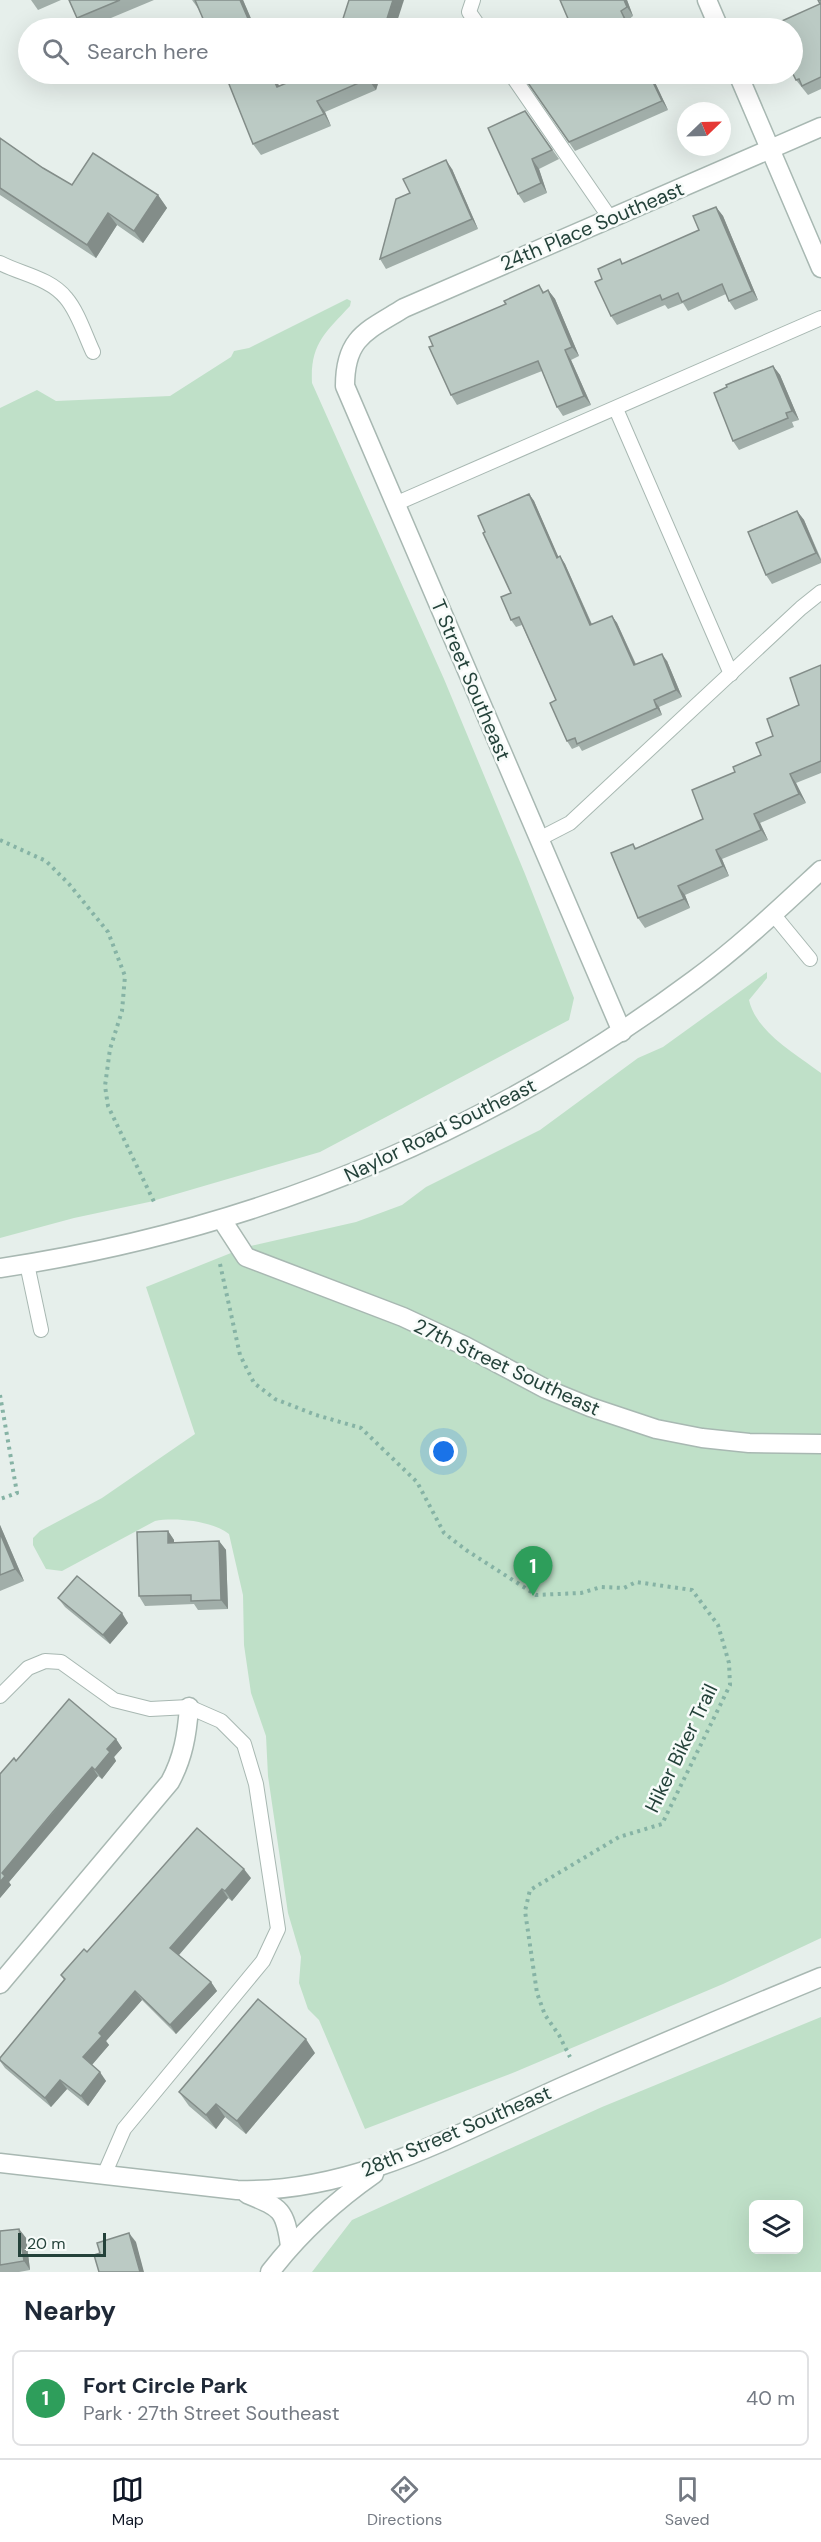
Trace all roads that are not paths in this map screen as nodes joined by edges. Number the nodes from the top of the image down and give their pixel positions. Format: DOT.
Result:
graph roads {
  1 [pos="473,0"];
  2 [pos="707,0"];
  3 [pos="473,18"];
  4 [pos="715,18"];
  5 [pos="518,84"];
  6 [pos="742,84"];
  7 [pos="821,127"];
  8 [pos="770,149"];
  9 [pos="610,218"];
  10 [pos="0,263"];
  11 [pos="821,267"];
  12 [pos="821,318"];
  13 [pos="367,331"];
  14 [pos="93,352"];
  15 [pos="616,409"];
  16 [pos="395,504"];
  17 [pos="821,592"];
  18 [pos="730,674"];
  19 [pos="539,839"];
  20 [pos="821,870"];
  21 [pos="773,914"];
  22 [pos="810,959"];
  23 [pos="622,1032"];
  24 [pos="222,1220"];
  25 [pos="27,1263"];
  26 [pos="0,1268"];
  27 [pos="41,1330"];
  28 [pos="821,1443"];
  29 [pos="0,1696"];
  30 [pos="189,1707"];
  31 [pos="821,1977"];
  32 [pos="0,1984"];
  33 [pos="0,2163"];
  34 [pos="385,2166"];
  35 [pos="104,2175"];
  36 [pos="237,2190"];
  37 [pos="290,2246"];
  38 [pos="270,2272"];
  1 -- 3 [label="lane"];
  2 -- 4 [label="street"];
  5 -- 9 [label="lane"];
  6 -- 8 [label="street"];
  7 -- 8 [label="street, 24th Place Southeast"];
  8 -- 9 [label="street, 24th Place Southeast"];
  8 -- 11 [label="street"];
  9 -- 13 [label="street, 24th Place Southeast"];
  10 -- 14 [label="lane"];
  12 -- 15 [label="lane"];
  13 -- 16 [label="street, T Street Southeast"];
  15 -- 16 [label="lane"];
  15 -- 18 [label="lane"];
  16 -- 19 [label="street, T Street Southeast"];
  17 -- 18 [label="lane"];
  18 -- 19 [label="lane"];
  19 -- 23 [label="street, T Street Southeast"];
  20 -- 21 [label="street, Naylor Road Southeast"];
  21 -- 22 [label="lane"];
  21 -- 23 [label="street, Naylor Road Southeast"];
  23 -- 24 [label="street, Naylor Road Southeast"];
  24 -- 25 [label="street, Naylor Road Southeast"];
  24 -- 28 [label="street, 27th Street Southeast"];
  25 -- 26 [label="street, Naylor Road Southeast"];
  25 -- 27 [label="lane"];
  29 -- 30 [label="lane"];
  30 -- 32 [label="street"];
  30 -- 35 [label="lane"];
  31 -- 34 [label="street, 28th Street Southeast"];
  33 -- 35 [label="street, 28th Street Southeast"];
  34 -- 36 [label="street, 28th Street Southeast"];
  34 -- 37 [label="street"];
  35 -- 36 [label="street, 28th Street Southeast"];
  36 -- 37 [label="street"];
  37 -- 38 [label="street"];
}
